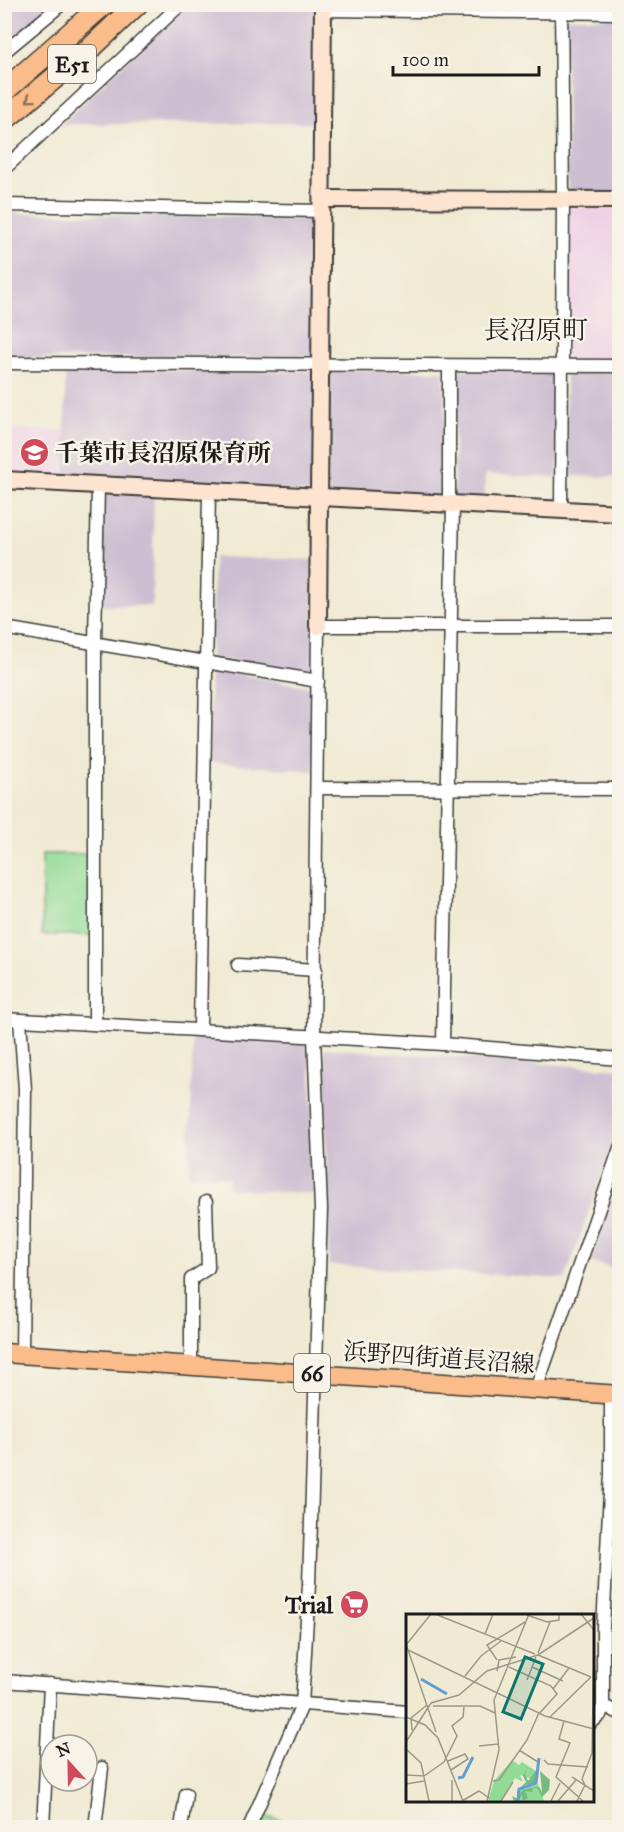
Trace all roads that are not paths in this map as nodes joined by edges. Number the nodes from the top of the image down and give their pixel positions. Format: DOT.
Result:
graph roads {
  1 [pos="63,4"];
  2 [pos="104,4"];
  3 [pos="137,4"];
  4 [pos="181,4"];
  5 [pos="323,7"];
  6 [pos="561,9"];
  7 [pos="620,13"];
  8 [pos="4,52"];
  9 [pos="4,91"];
  10 [pos="4,120"];
  11 [pos="4,169"];
  12 [pos="563,199"];
  13 [pos="620,200"];
  14 [pos="4,204"];
  15 [pos="322,205"];
  16 [pos="4,363"];
  17 [pos="320,364"];
  18 [pos="449,366"];
  19 [pos="561,366"];
  20 [pos="620,366"];
  21 [pos="4,480"];
  22 [pos="98,485"];
  23 [pos="209,492"];
  24 [pos="320,498"];
  25 [pos="451,503"];
  26 [pos="561,510"];
  27 [pos="620,513"];
  28 [pos="318,626"];
  29 [pos="451,626"];
  30 [pos="620,626"];
  31 [pos="4,628"];
  32 [pos="95,643"];
  33 [pos="206,662"];
  34 [pos="318,681"];
  35 [pos="318,788"];
  36 [pos="448,788"];
  37 [pos="620,789"];
  38 [pos="238,965"];
  39 [pos="316,970"];
  40 [pos="4,1018"];
  41 [pos="20,1020"];
  42 [pos="95,1024"];
  43 [pos="200,1030"];
  44 [pos="314,1037"];
  45 [pos="443,1044"];
  46 [pos="620,1059"];
  47 [pos="620,1148"];
  48 [pos="207,1202"];
  49 [pos="13,1353"];
  50 [pos="191,1366"];
  51 [pos="315,1374"];
  52 [pos="536,1389"];
  53 [pos="615,1395"];
  54 [pos="4,1681"];
  55 [pos="50,1684"];
  56 [pos="302,1705"];
  57 [pos="603,1706"];
  58 [pos="406,1712"];
  59 [pos="620,1713"];
  60 [pos="594,1720"];
  61 [pos="102,1768"];
  62 [pos="186,1794"];
  63 [pos="43,1827"];
  64 [pos="96,1827"];
  65 [pos="181,1827"];
  66 [pos="249,1827"];
  1 -- 8 [label="street"];
  2 -- 9 [label="highway, E51"];
  3 -- 10 [label="highway, E51, one-way"];
  4 -- 11 [label="street"];
  5 -- 6 [label="street"];
  5 -- 15 [label="street"];
  6 -- 7 [label="street"];
  6 -- 12 [label="street"];
  12 -- 13 [label="street"];
  12 -- 15 [label="street"];
  12 -- 19 [label="street"];
  14 -- 15 [label="street"];
  15 -- 17 [label="street"];
  16 -- 17 [label="street"];
  17 -- 18 [label="street"];
  17 -- 24 [label="street"];
  18 -- 19 [label="street"];
  18 -- 25 [label="street"];
  19 -- 20 [label="street"];
  19 -- 26 [label="street"];
  21 -- 22 [label="street"];
  22 -- 23 [label="street"];
  22 -- 32 [label="street"];
  23 -- 24 [label="street"];
  23 -- 33 [label="street"];
  24 -- 25 [label="street"];
  24 -- 28 [label="street"];
  25 -- 26 [label="street"];
  25 -- 29 [label="street"];
  26 -- 27 [label="street"];
  28 -- 29 [label="street"];
  28 -- 34 [label="street"];
  29 -- 30 [label="street"];
  29 -- 36 [label="street"];
  31 -- 32 [label="street"];
  32 -- 33 [label="street"];
  32 -- 42 [label="street"];
  33 -- 34 [label="street"];
  33 -- 43 [label="street"];
  34 -- 35 [label="street"];
  35 -- 36 [label="street"];
  35 -- 39 [label="street"];
  36 -- 37 [label="street"];
  36 -- 45 [label="street"];
  38 -- 39 [label="street"];
  39 -- 44 [label="street"];
  40 -- 41 [label="street"];
  41 -- 42 [label="street"];
  41 -- 49 [label="street"];
  42 -- 43 [label="street"];
  43 -- 44 [label="street"];
  44 -- 45 [label="street"];
  44 -- 51 [label="street"];
  45 -- 46 [label="street"];
  47 -- 52 [label="street"];
  48 -- 50 [label="street"];
  49 -- 50 [label="main road, 浜野四街道長沼線 / 66"];
  50 -- 51 [label="main road, 浜野四街道長沼線 / 66"];
  51 -- 52 [label="main road, 浜野四街道長沼線 / 66"];
  51 -- 56 [label="street"];
  52 -- 53 [label="main road, 浜野四街道長沼線 / 66"];
  53 -- 57 [label="street"];
  54 -- 55 [label="street"];
  55 -- 56 [label="street"];
  55 -- 63 [label="street"];
  56 -- 58 [label="street"];
  56 -- 66 [label="street"];
  57 -- 59 [label="street"];
  57 -- 60 [label="street"];
  61 -- 64 [label="street"];
  62 -- 65 [label="street"];
}
